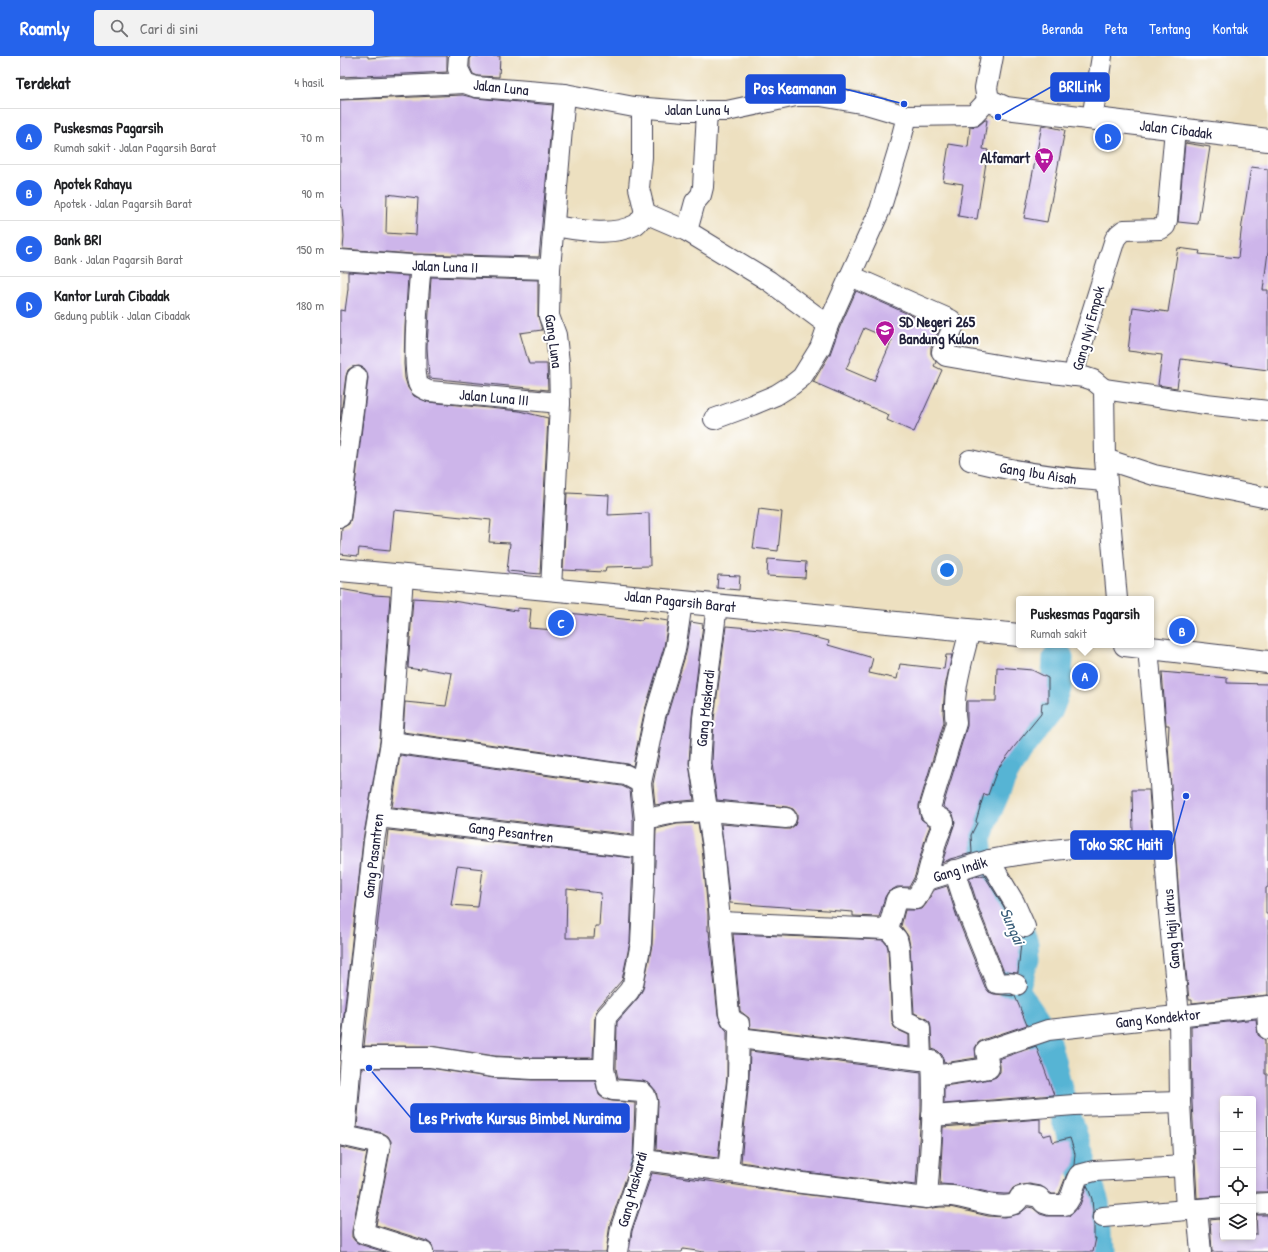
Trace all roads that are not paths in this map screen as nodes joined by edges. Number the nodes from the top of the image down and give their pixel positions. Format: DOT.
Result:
graph roads {
  1 [pos="459,56"];
  2 [pos="992,56"];
  3 [pos="1102,56"];
  4 [pos="465,83"];
  5 [pos="340,89"];
  6 [pos="565,94"];
  7 [pos="988,100"];
  8 [pos="642,108"];
  9 [pos="707,111"];
  10 [pos="907,116"];
  11 [pos="1092,119"];
  12 [pos="1175,129"];
  13 [pos="1268,140"];
  14 [pos="645,213"];
  15 [pos="554,226"];
  16 [pos="687,231"];
  17 [pos="340,260"];
  18 [pos="421,265"];
  19 [pos="550,269"];
  20 [pos="851,276"];
  21 [pos="828,325"];
  22 [pos="1074,376"];
  23 [pos="357,377"];
  24 [pos="1104,389"];
  25 [pos="560,403"];
  26 [pos="1268,411"];
  27 [pos="714,419"];
  28 [pos="1105,459"];
  29 [pos="970,460"];
  30 [pos="1106,481"];
  31 [pos="1268,498"];
  32 [pos="340,517"];
  33 [pos="340,570"];
  34 [pos="403,577"];
  35 [pos="551,589"];
  36 [pos="1117,596"];
  37 [pos="682,602"];
  38 [pos="716,605"];
  39 [pos="970,630"];
  40 [pos="1016,635"];
  41 [pos="1148,648"];
  42 [pos="1268,662"];
  43 [pos="390,742"];
  44 [pos="641,783"];
  45 [pos="708,811"];
  46 [pos="378,817"];
  47 [pos="786,818"];
  48 [pos="645,819"];
  49 [pos="1163,843"];
  50 [pos="644,848"];
  51 [pos="983,862"];
  52 [pos="954,870"];
  53 [pos="926,880"];
  54 [pos="720,922"];
  55 [pos="1025,927"];
  56 [pos="892,933"];
  57 [pos="1016,984"];
  58 [pos="1267,1006"];
  59 [pos="1179,1016"];
  60 [pos="1268,1029"];
  61 [pos="739,1038"];
  62 [pos="347,1048"];
  63 [pos="921,1060"];
  64 [pos="604,1069"];
  65 [pos="933,1076"];
  66 [pos="1180,1102"];
  67 [pos="932,1116"];
  68 [pos="343,1136"];
  69 [pos="644,1160"];
  70 [pos="1184,1166"];
  71 [pos="728,1171"];
  72 [pos="927,1198"];
  73 [pos="1268,1203"];
  74 [pos="1256,1204"];
  75 [pos="1220,1207"];
  76 [pos="1191,1210"];
  77 [pos="1103,1217"];
  78 [pos="423,1252"];
  79 [pos="617,1252"];
  80 [pos="1201,1252"];
  1 -- 4 [label="street, Jalan Luna"];
  2 -- 7 [label="street"];
  3 -- 11 [label="street"];
  4 -- 5 [label="street"];
  4 -- 6 [label="street, Jalan Luna"];
  6 -- 8 [label="street, Jalan Luna 4"];
  6 -- 15 [label="street, Gang Luna"];
  7 -- 10 [label="street, Jalan Luna 4"];
  7 -- 11 [label="street, Jalan Cibadak"];
  8 -- 9 [label="street, Jalan Luna 4"];
  8 -- 14 [label="street"];
  9 -- 10 [label="street, Jalan Luna 4"];
  9 -- 16 [label="street"];
  10 -- 20 [label="street"];
  11 -- 12 [label="street, Jalan Cibadak"];
  12 -- 13 [label="street, Jalan Cibadak"];
  12 -- 22 [label="street, Gang Nyi Empok"];
  14 -- 15 [label="street"];
  14 -- 16 [label="street"];
  15 -- 19 [label="street, Gang Luna"];
  16 -- 21 [label="street"];
  17 -- 18 [label="street, Jalan Luna II"];
  18 -- 19 [label="street, Jalan Luna II"];
  18 -- 25 [label="street, Jalan Luna III"];
  19 -- 25 [label="street, Gang Luna"];
  20 -- 21 [label="street"];
  20 -- 22 [label="street"];
  21 -- 27 [label="street"];
  22 -- 24 [label="street, Gang Nyi Empok"];
  23 -- 32 [label="street"];
  24 -- 26 [label="street"];
  24 -- 28 [label="street"];
  25 -- 35 [label="street, Gang Luna"];
  28 -- 30 [label="street"];
  28 -- 31 [label="street"];
  29 -- 30 [label="street, Gang Ibu Aisah"];
  30 -- 36 [label="street"];
  33 -- 34 [label="street, Jalan Pagarsih Barat"];
  34 -- 35 [label="street, Jalan Pagarsih Barat"];
  34 -- 43 [label="street, Gang Pasantren"];
  35 -- 37 [label="street, Jalan Pagarsih Barat"];
  37 -- 38 [label="street, Jalan Pagarsih Barat"];
  37 -- 44 [label="street"];
  38 -- 39 [label="street, Jalan Pagarsih Barat"];
  38 -- 45 [label="street, Gang Maskardi"];
  39 -- 40 [label="street, Jalan Pagarsih Barat"];
  39 -- 53 [label="street, Gang Indik"];
  41 -- 42 [label="street"];
  41 -- 49 [label="street, Gang Haji Idrus"];
  43 -- 44 [label="street"];
  43 -- 46 [label="street, Gang Pasantren"];
  44 -- 48 [label="street"];
  45 -- 47 [label="street"];
  45 -- 48 [label="street"];
  45 -- 54 [label="street, Gang Maskardi"];
  46 -- 50 [label="street, Gang Pesantren"];
  46 -- 62 [label="street, Gang Pasantren"];
  48 -- 50 [label="street"];
  49 -- 51 [label="street, Gang Indik"];
  49 -- 59 [label="street, Gang Haji Idrus"];
  50 -- 64 [label="street"];
  51 -- 52 [label="street, Gang Indik"];
  51 -- 55 [label="street"];
  52 -- 53 [label="street, Gang Indik"];
  52 -- 57 [label="street"];
  53 -- 56 [label="street"];
  54 -- 56 [label="street"];
  54 -- 61 [label="street, Gang Maskardi"];
  56 -- 63 [label="street"];
  58 -- 59 [label="street, Gang Kondektor"];
  58 -- 60 [label="street"];
  59 -- 65 [label="street, Gang Kondektor"];
  59 -- 66 [label="street, Gang Haji Idrus"];
  61 -- 63 [label="street"];
  61 -- 71 [label="street, Gang Maskardi"];
  62 -- 64 [label="street"];
  62 -- 68 [label="street, Gang Pasantren"];
  63 -- 65 [label="street"];
  64 -- 69 [label="street, Gang Maskardi"];
  65 -- 67 [label="street"];
  66 -- 67 [label="street"];
  66 -- 70 [label="street, Gang Haji Idrus"];
  67 -- 72 [label="street"];
  68 -- 78 [label="street"];
  69 -- 71 [label="street"];
  69 -- 79 [label="street, Gang Maskardi"];
  70 -- 72 [label="street"];
  70 -- 76 [label="street, Gang Haji Idrus"];
  71 -- 72 [label="street"];
  73 -- 74 [label="street"];
  75 -- 76 [label="street"];
  76 -- 77 [label="street"];
  76 -- 80 [label="street, Gang Haji Idrus"];
}
